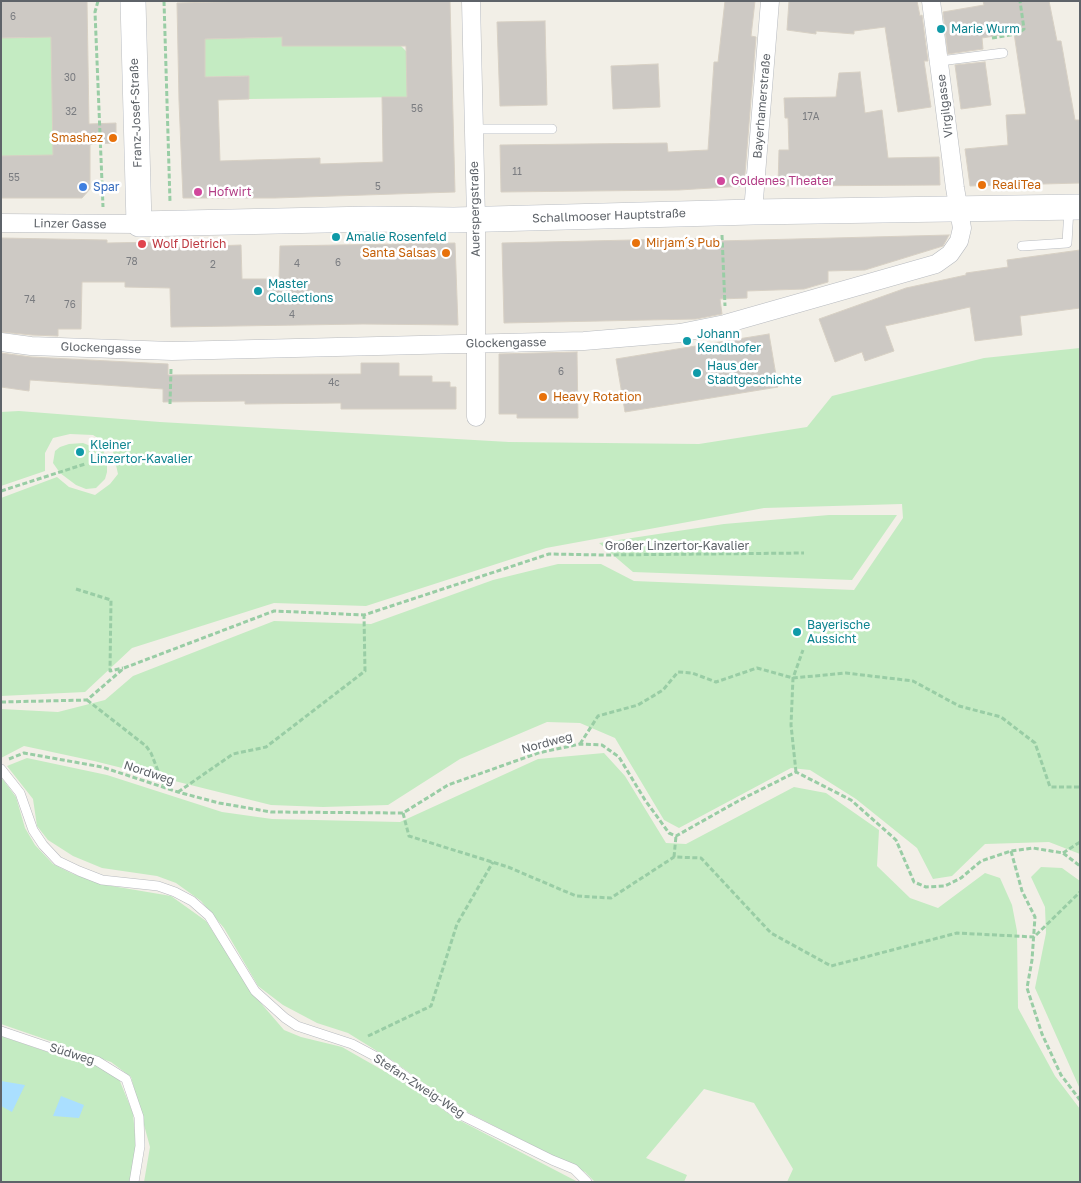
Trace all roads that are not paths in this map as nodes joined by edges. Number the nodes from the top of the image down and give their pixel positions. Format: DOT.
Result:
graph roads {
  1 [pos="133,1"];
  2 [pos="472,1"];
  3 [pos="770,1"];
  4 [pos="931,1"];
  5 [pos="1003,53"];
  6 [pos="940,61"];
  7 [pos="474,129"];
  8 [pos="552,129"];
  9 [pos="1075,207"];
  10 [pos="960,210"];
  11 [pos="753,212"];
  12 [pos="476,219"];
  13 [pos="1,223"];
  14 [pos="139,224"];
  15 [pos="1022,246"];
  16 [pos="1,342"];
  17 [pos="476,343"];
  18 [pos="476,417"];
  19 [pos="1,769"];
  20 [pos="1,1031"];
  21 [pos="134,1182"];
  22 [pos="587,1182"];
  1 -- 14 [label="street, Franz-Josef-Straße"];
  2 -- 7 [label="street, Auerspergstraße"];
  3 -- 11 [label="street, Bayerhamerstraße"];
  4 -- 6 [label="street, Virgilgasse"];
  5 -- 6 [label="lane"];
  6 -- 10 [label="street, Virgilgasse"];
  7 -- 8 [label="lane"];
  7 -- 12 [label="street, Auerspergstraße"];
  9 -- 10 [label="street, Schallmooser Hauptstraße"];
  9 -- 15 [label="lane"];
  10 -- 11 [label="street, Schallmooser Hauptstraße"];
  10 -- 17 [label="street, Glockengasse"];
  11 -- 12 [label="street, Schallmooser Hauptstraße"];
  12 -- 14 [label="street, Schallmooser Hauptstraße"];
  12 -- 17 [label="street, Auerspergstraße"];
  13 -- 14 [label="street, Linzer Gasse"];
  16 -- 17 [label="street, Glockengasse"];
  17 -- 18 [label="street, Auerspergstraße"];
  19 -- 22 [label="lane, Stefan-Zweig-Weg"];
  20 -- 21 [label="lane, Südweg"];
}
